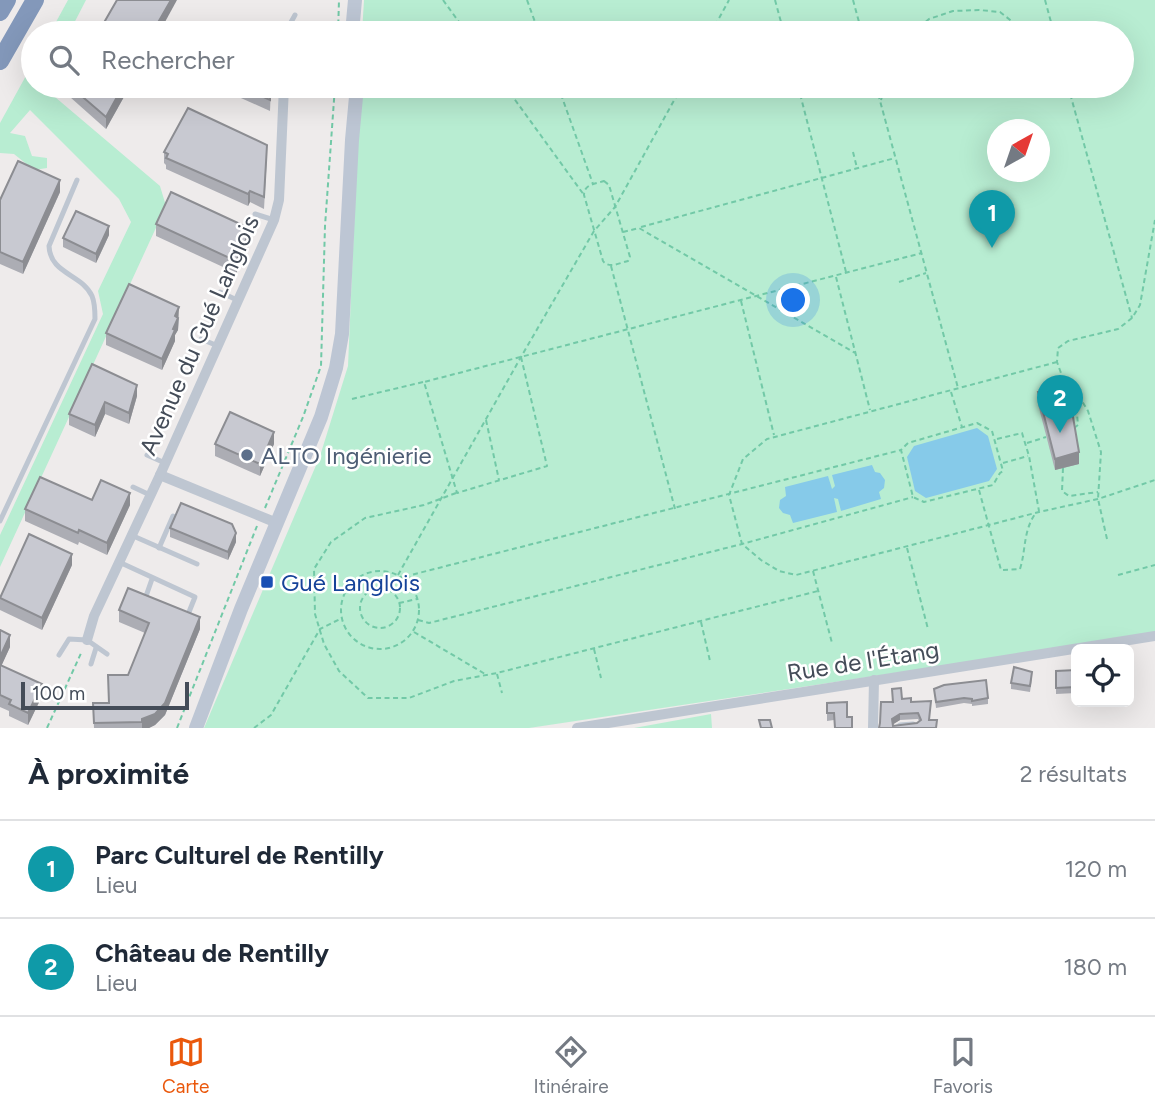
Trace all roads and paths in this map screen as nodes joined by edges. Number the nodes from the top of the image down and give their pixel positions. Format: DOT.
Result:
graph roads {
  1 [pos="7,0"];
  2 [pos="35,0"];
  3 [pos="339,0"];
  4 [pos="358,0"];
  5 [pos="443,0"];
  6 [pos="527,0"];
  7 [pos="729,0"];
  8 [pos="775,0"];
  9 [pos="853,0"];
  10 [pos="1045,0"];
  11 [pos="0,12"];
  12 [pos="295,15"];
  13 [pos="23,21"];
  14 [pos="292,21"];
  15 [pos="338,21"];
  16 [pos="354,21"];
  17 [pos="359,21"];
  18 [pos="458,21"];
  19 [pos="535,21"];
  20 [pos="718,21"];
  21 [pos="781,21"];
  22 [pos="859,21"];
  23 [pos="927,21"];
  24 [pos="1012,21"];
  25 [pos="1051,21"];
  26 [pos="21,24"];
  27 [pos="0,61"];
  28 [pos="283,98"];
  29 [pos="334,98"];
  30 [pos="350,98"];
  31 [pos="356,98"];
  32 [pos="514,98"];
  33 [pos="562,98"];
  34 [pos="675,98"];
  35 [pos="800,98"];
  36 [pos="879,98"];
  37 [pos="881,98"];
  38 [pos="1071,98"];
  39 [pos="880,101"];
  40 [pos="352,140"];
  41 [pos="853,152"];
  42 [pos="896,158"];
  43 [pos="858,168"];
  44 [pos="822,178"];
  45 [pos="77,180"];
  46 [pos="594,184"];
  47 [pos="584,195"];
  48 [pos="615,207"];
  49 [pos="256,214"];
  50 [pos="274,220"];
  51 [pos="1155,220"];
  52 [pos="639,228"];
  53 [pos="594,231"];
  54 [pos="623,232"];
  55 [pos="922,253"];
  56 [pos="611,266"];
  57 [pos="846,273"];
  58 [pos="927,273"];
  59 [pos="835,276"];
  60 [pos="899,282"];
  61 [pos="220,292"];
  62 [pos="757,296"];
  63 [pos="740,300"];
  64 [pos="239,301"];
  65 [pos="1132,318"];
  66 [pos="628,329"];
  67 [pos="201,339"];
  68 [pos="218,346"];
  69 [pos="855,353"];
  70 [pos="520,357"];
  71 [pos="1057,362"];
  72 [pos="424,382"];
  73 [pos="958,389"];
  74 [pos="950,391"];
  75 [pos="352,399"];
  76 [pos="1082,401"];
  77 [pos="871,412"];
  78 [pos="486,419"];
  79 [pos="962,428"];
  80 [pos="1074,428"];
  81 [pos="774,437"];
  82 [pos="1046,437"];
  83 [pos="996,440"];
  84 [pos="1026,444"];
  85 [pos="901,450"];
  86 [pos="147,454"];
  87 [pos="1029,456"];
  88 [pos="165,463"];
  89 [pos="1001,463"];
  90 [pos="1063,468"];
  91 [pos="160,475"];
  92 [pos="453,478"];
  93 [pos="1155,480"];
  94 [pos="499,481"];
  95 [pos="133,487"];
  96 [pos="979,489"];
  97 [pos="1099,492"];
  98 [pos="457,493"];
  99 [pos="150,495"];
  100 [pos="729,495"];
  101 [pos="913,497"];
  102 [pos="441,499"];
  103 [pos="1098,499"];
  104 [pos="675,509"];
  105 [pos="1040,512"];
  106 [pos="1035,513"];
  107 [pos="173,516"];
  108 [pos="261,517"];
  109 [pos="0,522"];
  110 [pos="277,523"];
  111 [pos="987,525"];
  112 [pos="131,535"];
  113 [pos="1107,539"];
  114 [pos="742,544"];
  115 [pos="906,547"];
  116 [pos="159,548"];
  117 [pos="119,562"];
  118 [pos="197,564"];
  119 [pos="1155,565"];
  120 [pos="813,571"];
  121 [pos="398,575"];
  122 [pos="1118,575"];
  123 [pos="152,579"];
  124 [pos="406,579"];
  125 [pos="818,591"];
  126 [pos="418,598"];
  127 [pos="143,602"];
  128 [pos="399,603"];
  129 [pos="343,617"];
  130 [pos="186,619"];
  131 [pos="418,620"];
  132 [pos="700,621"];
  133 [pos="320,629"];
  134 [pos="928,629"];
  135 [pos="413,631"];
  136 [pos="1155,636"];
  137 [pos="87,640"];
  138 [pos="832,643"];
  139 [pos="96,648"];
  140 [pos="594,648"];
  141 [pos="59,654"];
  142 [pos="107,654"];
  143 [pos="710,661"];
  144 [pos="91,664"];
  145 [pos="497,673"];
  146 [pos="486,675"];
  147 [pos="601,678"];
  148 [pos="874,680"];
  149 [pos="502,693"];
  150 [pos="916,724"];
  151 [pos="47,728"];
  152 [pos="177,728"];
  153 [pos="196,728"];
  154 [pos="254,728"];
  155 [pos="577,728"];
  156 [pos="873,728"];
  157 [pos="896,728"];
  1 -- 11 [label="highway"];
  2 -- 13 [label="highway"];
  3 -- 15 [label="path"];
  4 -- 16 [label="main road"];
  4 -- 17 [label="main road"];
  5 -- 18 [label="path"];
  6 -- 19 [label="path"];
  7 -- 20 [label="path"];
  8 -- 21 [label="path"];
  9 -- 22 [label="path"];
  10 -- 25 [label="path"];
  12 -- 14 [label="lane"];
  23 -- 24 [label="path"];
  26 -- 27 [label="highway"];
  28 -- 50 [label="street, Avenue du Gué Langlois"];
  29 -- 108 [label="path"];
  30 -- 40 [label="main road"];
  31 -- 40 [label="main road"];
  32 -- 47 [label="path"];
  33 -- 46 [label="path"];
  34 -- 48 [label="path"];
  35 -- 44 [label="path"];
  36 -- 39 [label="path"];
  37 -- 39 [label="path"];
  38 -- 65 [label="path"];
  39 -- 42 [label="path"];
  40 -- 110 [label="main road"];
  41 -- 43 [label="path"];
  42 -- 43 [label="path"];
  42 -- 55 [label="path"];
  43 -- 44 [label="path"];
  44 -- 52 [label="path"];
  44 -- 57 [label="path"];
  45 -- 109 [label="lane"];
  46 -- 47 [label="path"];
  46 -- 48 [label="path"];
  47 -- 53 [label="path"];
  48 -- 53 [label="path"];
  48 -- 54 [label="path"];
  49 -- 50 [label="lane"];
  50 -- 64 [label="street, Avenue du Gué Langlois"];
  51 -- 65 [label="path"];
  52 -- 54 [label="path"];
  52 -- 62 [label="path"];
  53 -- 56 [label="path"];
  53 -- 70 [label="path"];
  54 -- 56 [label="path"];
  55 -- 57 [label="path"];
  55 -- 58 [label="path"];
  56 -- 66 [label="path"];
  57 -- 59 [label="path"];
  58 -- 60 [label="path"];
  58 -- 73 [label="path"];
  59 -- 62 [label="path"];
  59 -- 69 [label="path"];
  61 -- 64 [label="lane"];
  62 -- 63 [label="path"];
  62 -- 69 [label="path"];
  63 -- 66 [label="path"];
  63 -- 81 [label="path"];
  64 -- 68 [label="street, Avenue du Gué Langlois"];
  65 -- 71 [label="path"];
  66 -- 70 [label="path"];
  66 -- 104 [label="path"];
  67 -- 68 [label="lane"];
  68 -- 88 [label="street, Avenue du Gué Langlois"];
  69 -- 77 [label="path"];
  70 -- 72 [label="path"];
  70 -- 78 [label="path"];
  70 -- 94 [label="path"];
  71 -- 73 [label="path"];
  71 -- 76 [label="path"];
  72 -- 75 [label="path"];
  72 -- 92 [label="path"];
  73 -- 74 [label="path"];
  74 -- 77 [label="path"];
  74 -- 79 [label="path"];
  76 -- 80 [label="path"];
  76 -- 97 [label="path"];
  77 -- 81 [label="path"];
  78 -- 92 [label="path"];
  78 -- 94 [label="path"];
  79 -- 83 [label="path"];
  79 -- 85 [label="path"];
  81 -- 100 [label="path"];
  82 -- 84 [label="path"];
  83 -- 84 [label="path"];
  83 -- 89 [label="path"];
  84 -- 87 [label="path"];
  85 -- 100 [label="path"];
  85 -- 101 [label="path"];
  86 -- 88 [label="lane"];
  87 -- 89 [label="path"];
  87 -- 105 [label="path"];
  88 -- 91 [label="street, Avenue du Gué Langlois"];
  89 -- 96 [label="path"];
  90 -- 97 [label="path"];
  91 -- 99 [label="street, Avenue du Gué Langlois"];
  91 -- 108 [label="street, Avenue du Gué Langlois"];
  92 -- 98 [label="path"];
  92 -- 102 [label="path"];
  93 -- 103 [label="path"];
  94 -- 98 [label="path"];
  95 -- 99 [label="lane"];
  96 -- 101 [label="path"];
  96 -- 111 [label="path"];
  97 -- 103 [label="path"];
  98 -- 102 [label="path"];
  99 -- 112 [label="street, Avenue du Gué Langlois"];
  100 -- 104 [label="path"];
  100 -- 114 [label="path"];
  101 -- 114 [label="path"];
  102 -- 121 [label="path"];
  102 -- 133 [label="path"];
  103 -- 105 [label="path"];
  103 -- 113 [label="path"];
  104 -- 124 [label="path"];
  105 -- 106 [label="path"];
  106 -- 111 [label="path"];
  106 -- 111 [label="path"];
  107 -- 116 [label="lane"];
  108 -- 110 [label="street, Avenue du Gué Langlois"];
  108 -- 152 [label="path"];
  110 -- 153 [label="main road"];
  111 -- 115 [label="path"];
  112 -- 116 [label="lane"];
  112 -- 117 [label="street, Avenue du Gué Langlois"];
  114 -- 120 [label="path"];
  114 -- 131 [label="path"];
  115 -- 120 [label="path"];
  115 -- 134 [label="path"];
  116 -- 118 [label="lane"];
  117 -- 123 [label="lane"];
  117 -- 137 [label="street, Avenue du Gué Langlois"];
  119 -- 122 [label="path"];
  120 -- 125 [label="path"];
  121 -- 124 [label="path"];
  121 -- 129 [label="path"];
  123 -- 127 [label="lane"];
  123 -- 130 [label="lane"];
  124 -- 126 [label="path"];
  125 -- 132 [label="path"];
  125 -- 138 [label="path"];
  126 -- 128 [label="path"];
  126 -- 131 [label="path"];
  128 -- 128 [label="path"];
  129 -- 133 [label="path"];
  129 -- 135 [label="path"];
  131 -- 135 [label="path"];
  132 -- 140 [label="path"];
  132 -- 143 [label="path"];
  133 -- 146 [label="path"];
  133 -- 154 [label="path"];
  135 -- 146 [label="path"];
  136 -- 148 [label="street, Rue de l'Étang"];
  137 -- 139 [label="lane"];
  137 -- 141 [label="lane"];
  137 -- 151 [label="path"];
  139 -- 142 [label="lane"];
  139 -- 144 [label="lane"];
  140 -- 145 [label="path"];
  140 -- 147 [label="path"];
  145 -- 146 [label="path"];
  145 -- 149 [label="path"];
  148 -- 155 [label="street, Rue de l'Étang"];
  148 -- 156 [label="street"];
  150 -- 157 [label="lane"];
}
